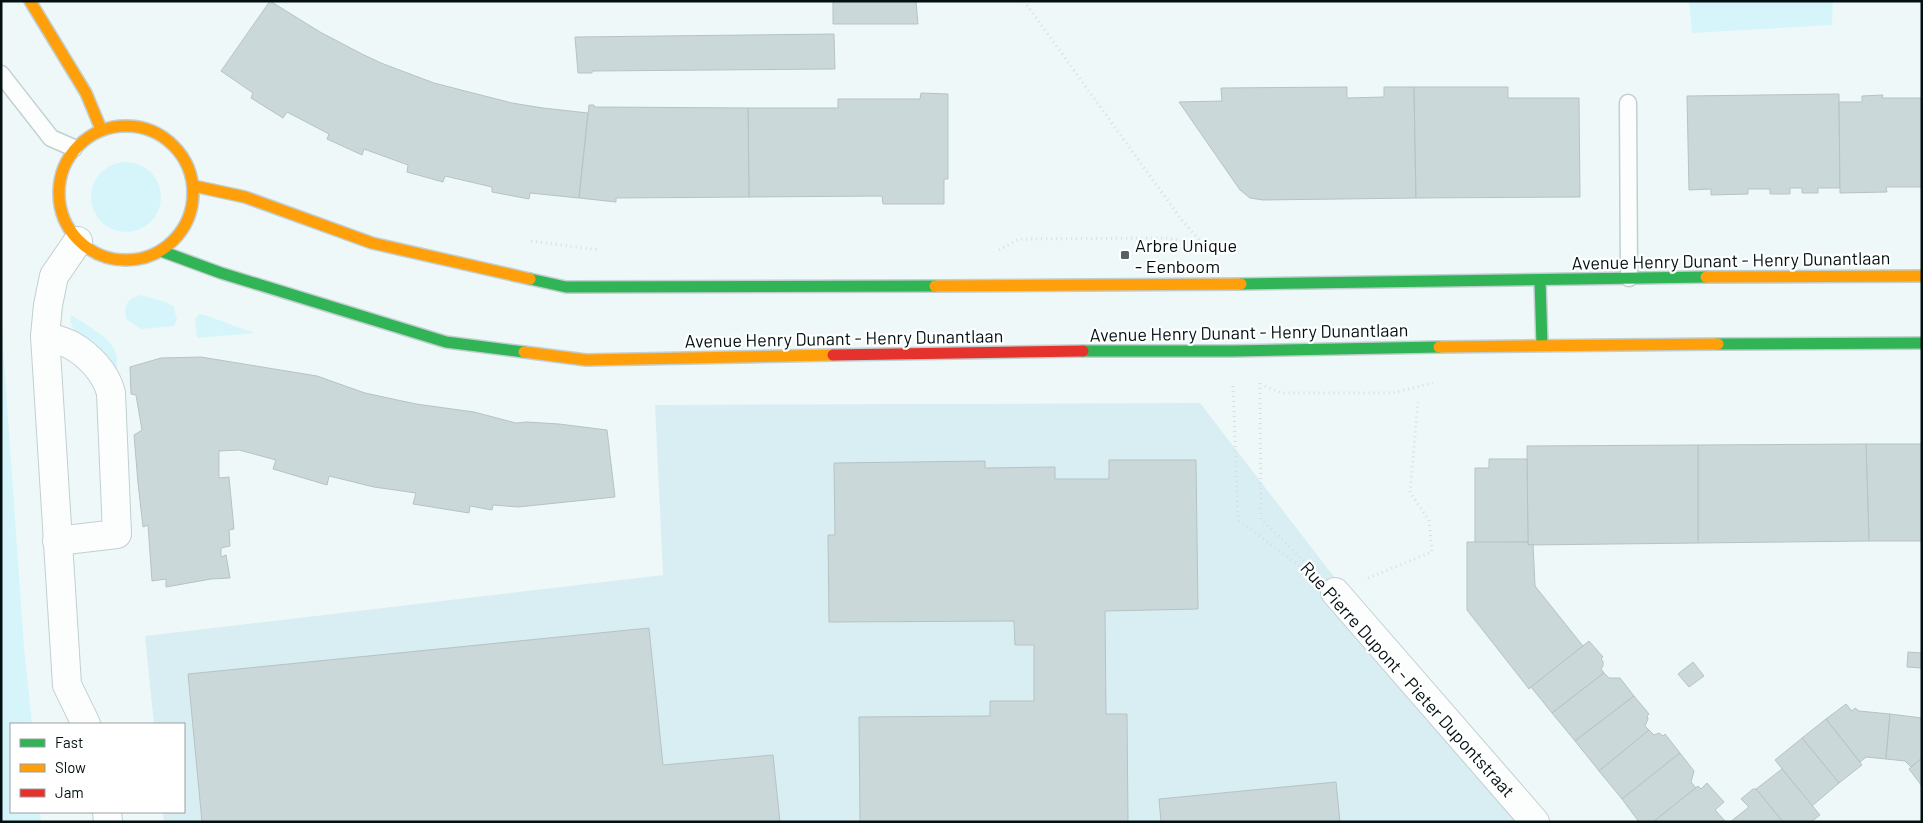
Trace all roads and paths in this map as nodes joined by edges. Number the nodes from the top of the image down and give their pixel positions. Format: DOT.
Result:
graph roads {
  1 [pos="30,1"];
  2 [pos="1024,1"];
  3 [pos="1,74"];
  4 [pos="1628,103"];
  5 [pos="101,129"];
  6 [pos="74,148"];
  7 [pos="194,186"];
  8 [pos="522,240"];
  9 [pos="78,241"];
  10 [pos="1207,248"];
  11 [pos="1215,249"];
  12 [pos="601,250"];
  13 [pos="161,251"];
  14 [pos="994,253"];
  15 [pos="1922,276"];
  16 [pos="1629,278"];
  17 [pos="1540,280"];
  18 [pos="1209,285"];
  19 [pos="45,336"];
  20 [pos="1922,343"];
  21 [pos="1542,345"];
  22 [pos="1260,350"];
  23 [pos="1233,383"];
  24 [pos="1418,402"];
  25 [pos="57,542"];
  26 [pos="1335,592"];
  27 [pos="85,723"];
  28 [pos="1535,822"];
  1 -- 5 [label="street"];
  2 -- 10 [label="path"];
  3 -- 6 [label="lane"];
  4 -- 16 [label="lane"];
  5 -- 6 [label="street"];
  5 -- 7 [label="street"];
  6 -- 9 [label="street"];
  7 -- 13 [label="street"];
  7 -- 18 [label="street, Avenue Henry Dunant - Henry Dunantlaan"];
  8 -- 12 [label="path"];
  9 -- 13 [label="street"];
  9 -- 19 [label="street"];
  10 -- 11 [label="path"];
  10 -- 14 [label="path"];
  10 -- 18 [label="path"];
  13 -- 22 [label="street, Avenue Henry Dunant - Henry Dunantlaan"];
  15 -- 16 [label="street, Avenue Henry Dunant - Henry Dunantlaan"];
  16 -- 17 [label="street, Avenue Henry Dunant - Henry Dunantlaan"];
  17 -- 18 [label="street, Avenue Henry Dunant - Henry Dunantlaan"];
  17 -- 21 [label="street"];
  19 -- 25 [label="street"];
  19 -- 25 [label="street"];
  20 -- 21 [label="street, Avenue Henry Dunant - Henry Dunantlaan"];
  21 -- 22 [label="street, Avenue Henry Dunant - Henry Dunantlaan"];
  22 -- 26 [label="path, Rue Pierre Dupont - Pieter Dupontstraat"];
  23 -- 26 [label="path"];
  24 -- 26 [label="path"];
  25 -- 27 [label="street"];
  26 -- 28 [label="street, Rue Pierre Dupont - Pieter Dupontstraat"];
}
